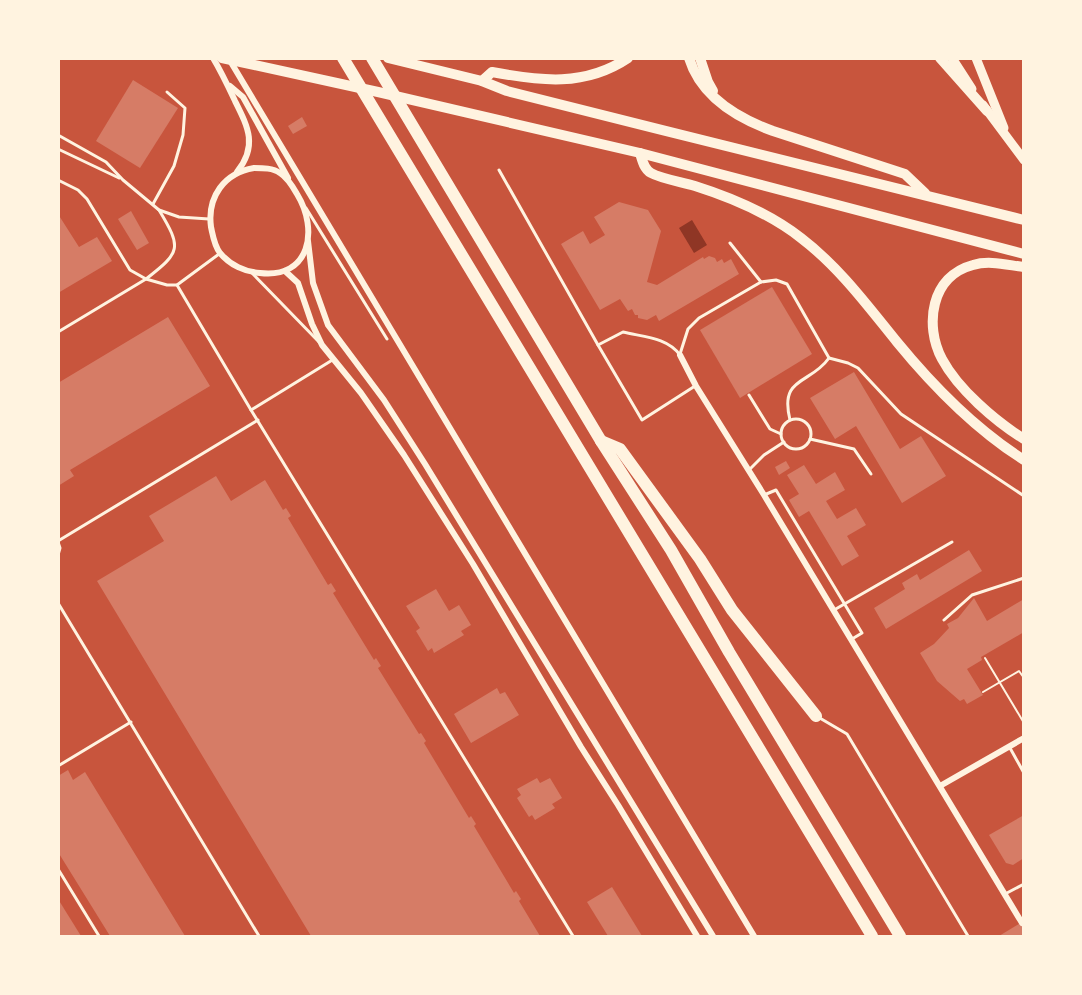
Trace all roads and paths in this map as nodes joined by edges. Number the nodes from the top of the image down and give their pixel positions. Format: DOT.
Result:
graph roads {
  1 [pos="213,58"];
  2 [pos="222,58"];
  3 [pos="228,58"];
  4 [pos="343,58"];
  5 [pos="372,58"];
  6 [pos="388,58"];
  7 [pos="628,58"];
  8 [pos="689,58"];
  9 [pos="700,58"];
  10 [pos="940,58"];
  11 [pos="952,58"];
  12 [pos="976,58"];
  13 [pos="482,81"];
  14 [pos="230,86"];
  15 [pos="167,92"];
  16 [pos="722,104"];
  17 [pos="987,111"];
  18 [pos="58,135"];
  19 [pos="1009,138"];
  20 [pos="58,149"];
  21 [pos="640,153"];
  22 [pos="1023,160"];
  23 [pos="499,170"];
  24 [pos="236,173"];
  25 [pos="58,180"];
  26 [pos="123,180"];
  27 [pos="290,182"];
  28 [pos="928,196"];
  29 [pos="153,204"];
  30 [pos="304,205"];
  31 [pos="159,210"];
  32 [pos="210,219"];
  33 [pos="1023,220"];
  34 [pos="308,241"];
  35 [pos="730,243"];
  36 [pos="220,253"];
  37 [pos="1023,254"];
  38 [pos="1023,267"];
  39 [pos="285,271"];
  40 [pos="251,272"];
  41 [pos="146,279"];
  42 [pos="761,282"];
  43 [pos="177,285"];
  44 [pos="58,332"];
  45 [pos="387,339"];
  46 [pos="322,345"];
  47 [pos="598,345"];
  48 [pos="680,355"];
  49 [pos="829,358"];
  50 [pos="334,359"];
  51 [pos="696,386"];
  52 [pos="748,395"];
  53 [pos="251,410"];
  54 [pos="258,420"];
  55 [pos="790,420"];
  56 [pos="781,434"];
  57 [pos="810,439"];
  58 [pos="1023,439"];
  59 [pos="601,441"];
  60 [pos="784,442"];
  61 [pos="1023,460"];
  62 [pos="749,470"];
  63 [pos="871,474"];
  64 [pos="764,495"];
  65 [pos="1023,496"];
  66 [pos="58,541"];
  67 [pos="952,542"];
  68 [pos="58,555"];
  69 [pos="1023,578"];
  70 [pos="58,603"];
  71 [pos="844,603"];
  72 [pos="833,610"];
  73 [pos="944,620"];
  74 [pos="850,639"];
  75 [pos="985,658"];
  76 [pos="1023,678"];
  77 [pos="983,692"];
  78 [pos="816,716"];
  79 [pos="131,722"];
  80 [pos="1023,723"];
  81 [pos="1023,738"];
  82 [pos="1009,747"];
  83 [pos="58,766"];
  84 [pos="1023,773"];
  85 [pos="940,786"];
  86 [pos="58,869"];
  87 [pos="1023,884"];
  88 [pos="1005,894"];
  89 [pos="1022,922"];
  90 [pos="99,936"];
  91 [pos="259,936"];
  92 [pos="573,936"];
  93 [pos="697,936"];
  94 [pos="713,936"];
  95 [pos="754,936"];
  96 [pos="872,936"];
  97 [pos="900,936"];
  98 [pos="968,936"];
  1 -- 14 [label="street"];
  2 -- 21 [label="highway"];
  3 -- 95 [label="street"];
  4 -- 96 [label="highway"];
  5 -- 59 [label="highway"];
  6 -- 13 [label="highway"];
  7 -- 13 [label="highway"];
  8 -- 16 [label="highway"];
  9 -- 16 [label="highway"];
  10 -- 17 [label="highway"];
  11 -- 17 [label="main road"];
  12 -- 19 [label="main road"];
  13 -- 28 [label="highway"];
  14 -- 24 [label="street"];
  14 -- 27 [label="street"];
  15 -- 29 [label="lane"];
  16 -- 28 [label="highway"];
  17 -- 19 [label="main road"];
  18 -- 26 [label="lane"];
  19 -- 22 [label="main road"];
  20 -- 26 [label="lane"];
  21 -- 37 [label="highway"];
  21 -- 61 [label="highway"];
  23 -- 47 [label="lane"];
  24 -- 27 [label="street"];
  24 -- 32 [label="street"];
  25 -- 41 [label="lane"];
  26 -- 29 [label="lane"];
  27 -- 30 [label="street"];
  28 -- 33 [label="highway"];
  29 -- 31 [label="lane"];
  30 -- 34 [label="street"];
  30 -- 45 [label="lane"];
  31 -- 32 [label="lane"];
  31 -- 41 [label="lane"];
  32 -- 36 [label="street"];
  34 -- 39 [label="street"];
  34 -- 94 [label="street"];
  35 -- 42 [label="lane"];
  36 -- 40 [label="street"];
  36 -- 43 [label="lane"];
  38 -- 58 [label="highway"];
  39 -- 40 [label="street"];
  39 -- 46 [label="street"];
  40 -- 46 [label="lane"];
  41 -- 43 [label="lane"];
  41 -- 44 [label="lane"];
  42 -- 48 [label="lane"];
  42 -- 49 [label="lane"];
  43 -- 53 [label="lane"];
  46 -- 50 [label="street"];
  47 -- 48 [label="lane"];
  47 -- 51 [label="lane"];
  48 -- 51 [label="street"];
  49 -- 55 [label="lane"];
  49 -- 65 [label="lane"];
  50 -- 53 [label="lane"];
  50 -- 93 [label="street"];
  51 -- 62 [label="street"];
  52 -- 56 [label="lane"];
  53 -- 54 [label="lane"];
  54 -- 66 [label="lane"];
  54 -- 92 [label="lane"];
  55 -- 56 [label="lane"];
  55 -- 57 [label="lane"];
  56 -- 60 [label="lane"];
  57 -- 60 [label="lane"];
  57 -- 63 [label="lane"];
  59 -- 78 [label="highway"];
  59 -- 97 [label="highway"];
  60 -- 62 [label="lane"];
  62 -- 64 [label="street"];
  64 -- 71 [label="lane"];
  64 -- 72 [label="street"];
  66 -- 68 [label="lane"];
  67 -- 71 [label="lane"];
  69 -- 73 [label="lane"];
  70 -- 79 [label="lane"];
  71 -- 72 [label="lane"];
  71 -- 74 [label="lane"];
  72 -- 74 [label="street"];
  74 -- 85 [label="street"];
  75 -- 80 [label="path"];
  76 -- 77 [label="path"];
  78 -- 98 [label="lane"];
  79 -- 83 [label="lane"];
  79 -- 91 [label="lane"];
  81 -- 82 [label="street"];
  82 -- 84 [label="lane"];
  82 -- 85 [label="street"];
  85 -- 88 [label="street"];
  86 -- 90 [label="lane"];
  87 -- 88 [label="lane"];
  88 -- 89 [label="street"];
}
